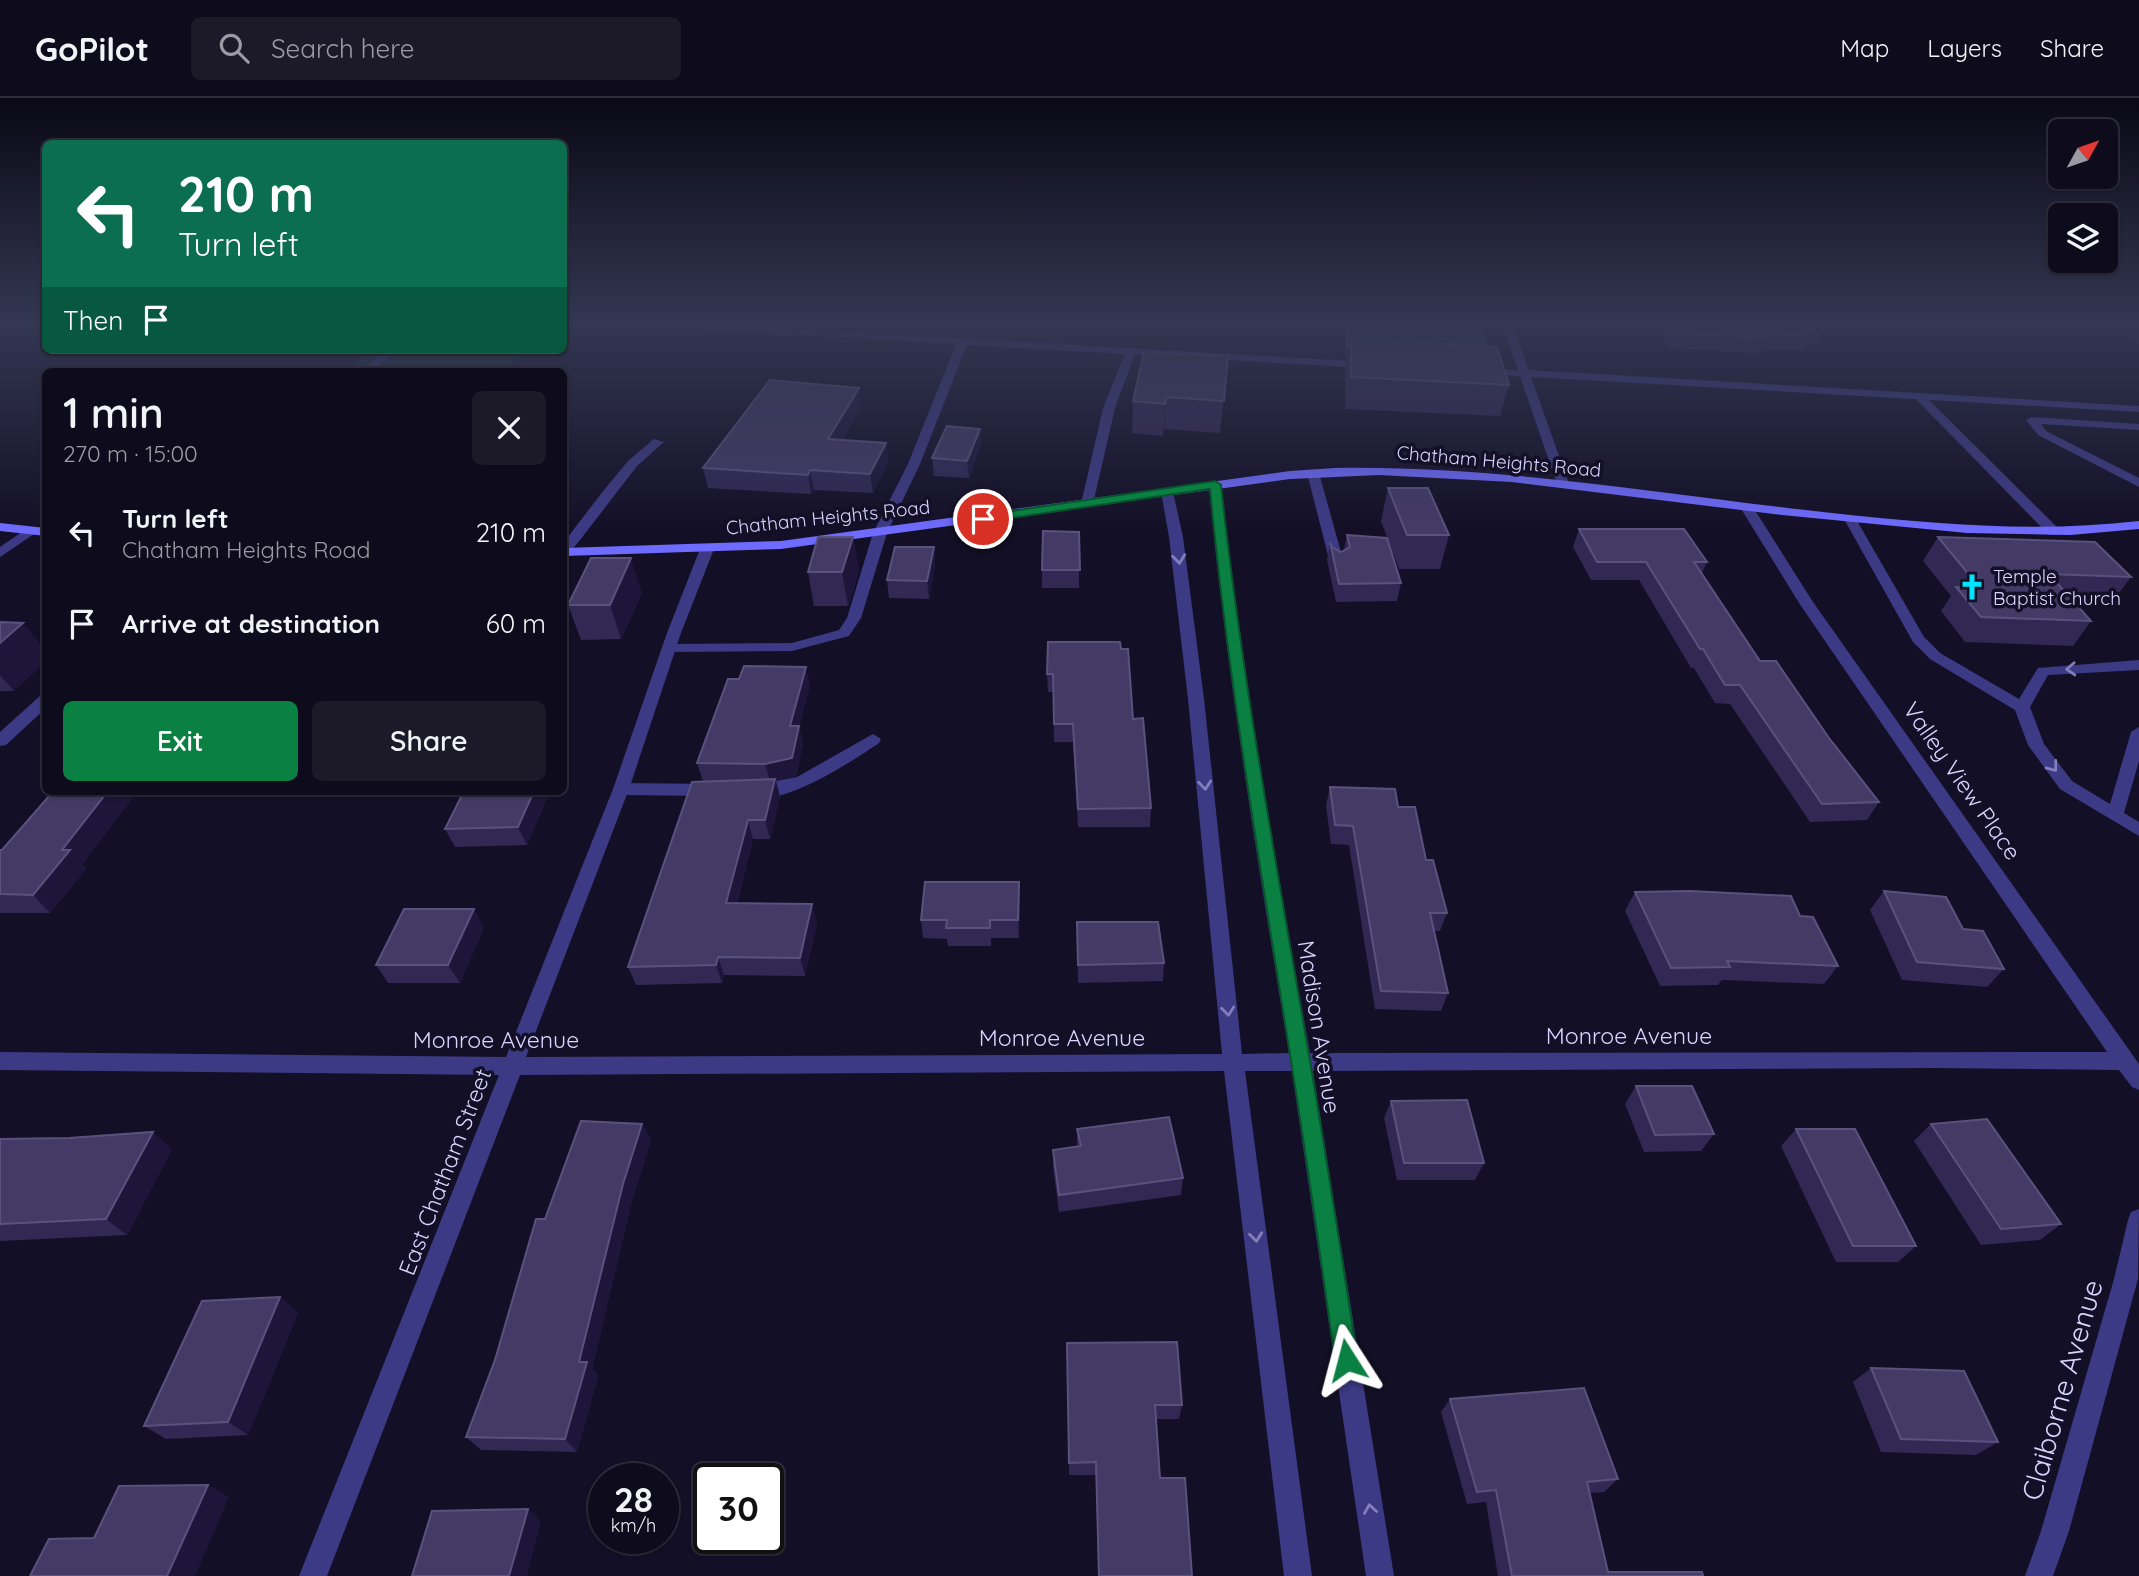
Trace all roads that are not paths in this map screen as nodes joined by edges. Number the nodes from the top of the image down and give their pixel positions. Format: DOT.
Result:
graph roads {
  1 [pos="942,393"];
  2 [pos="1114,393"];
  3 [pos="1532,393"];
  4 [pos="1864,393"];
  5 [pos="1918,396"];
  6 [pos="2139,409"];
  7 [pos="2139,427"];
  8 [pos="658,442"];
  9 [pos="1313,473"];
  10 [pos="2139,483"];
  11 [pos="1563,484"];
  12 [pos="1215,485"];
  13 [pos="1167,492"];
  14 [pos="1087,504"];
  15 [pos="1746,507"];
  16 [pos="1850,519"];
  17 [pos="2139,525"];
  18 [pos="0,527"];
  19 [pos="29,531"];
  20 [pos="42,532"];
  21 [pos="2054,532"];
  22 [pos="880,533"];
  23 [pos="567,548"];
  24 [pos="707,550"];
  25 [pos="567,551"];
  26 [pos="0,553"];
  27 [pos="1337,563"];
  28 [pos="670,648"];
  29 [pos="2139,665"];
  30 [pos="42,703"];
  31 [pos="2022,707"];
  32 [pos="2139,732"];
  33 [pos="873,739"];
  34 [pos="0,741"];
  35 [pos="621,789"];
  36 [pos="2115,816"];
  37 [pos="2139,830"];
  38 [pos="0,1061"];
  39 [pos="2125,1061"];
  40 [pos="1233,1062"];
  41 [pos="1301,1062"];
  42 [pos="512,1066"];
  43 [pos="2139,1081"];
  44 [pos="2139,1220"];
  45 [pos="313,1576"];
  46 [pos="1298,1576"];
  47 [pos="1380,1576"];
  48 [pos="2039,1576"];
  1 -- 22 [label="street"];
  2 -- 14 [label="street"];
  3 -- 11 [label="street"];
  4 -- 5 [label="street"];
  5 -- 6 [label="street"];
  5 -- 21 [label="street"];
  7 -- 10 [label="street"];
  8 -- 23 [label="street"];
  9 -- 11 [label="main road, Chatham Heights Road"];
  9 -- 12 [label="main road, Chatham Heights Road"];
  9 -- 27 [label="street"];
  11 -- 15 [label="main road, Chatham Heights Road"];
  12 -- 13 [label="main road, Chatham Heights Road"];
  12 -- 41 [label="street, Madison Avenue"];
  13 -- 14 [label="main road, Chatham Heights Road"];
  13 -- 40 [label="street, one-way"];
  14 -- 22 [label="main road, Chatham Heights Road"];
  15 -- 16 [label="main road, Chatham Heights Road"];
  15 -- 39 [label="street, Valley View Place"];
  16 -- 21 [label="main road, Chatham Heights Road"];
  16 -- 31 [label="street"];
  17 -- 21 [label="main road, Chatham Heights Road"];
  18 -- 19 [label="main road"];
  19 -- 20 [label="main road"];
  19 -- 26 [label="street"];
  22 -- 24 [label="main road, Chatham Heights Road"];
  22 -- 28 [label="street"];
  24 -- 25 [label="main road, Chatham Heights Road"];
  24 -- 28 [label="street, East Chatham Street"];
  28 -- 35 [label="street, East Chatham Street"];
  29 -- 31 [label="street, one-way"];
  30 -- 34 [label="street"];
  31 -- 36 [label="street, one-way"];
  32 -- 36 [label="street"];
  33 -- 35 [label="street"];
  35 -- 42 [label="street, East Chatham Street"];
  36 -- 37 [label="street"];
  38 -- 42 [label="street, Monroe Avenue"];
  39 -- 41 [label="street, Monroe Avenue"];
  39 -- 43 [label="street, Valley View Place"];
  40 -- 41 [label="street, Monroe Avenue"];
  40 -- 42 [label="street, Monroe Avenue"];
  40 -- 46 [label="street, one-way"];
  47 -- 41 [label="street, Madison Avenue, one-way"];
  42 -- 45 [label="street, East Chatham Street"];
  44 -- 48 [label="street, Claiborne Avenue"];
}
